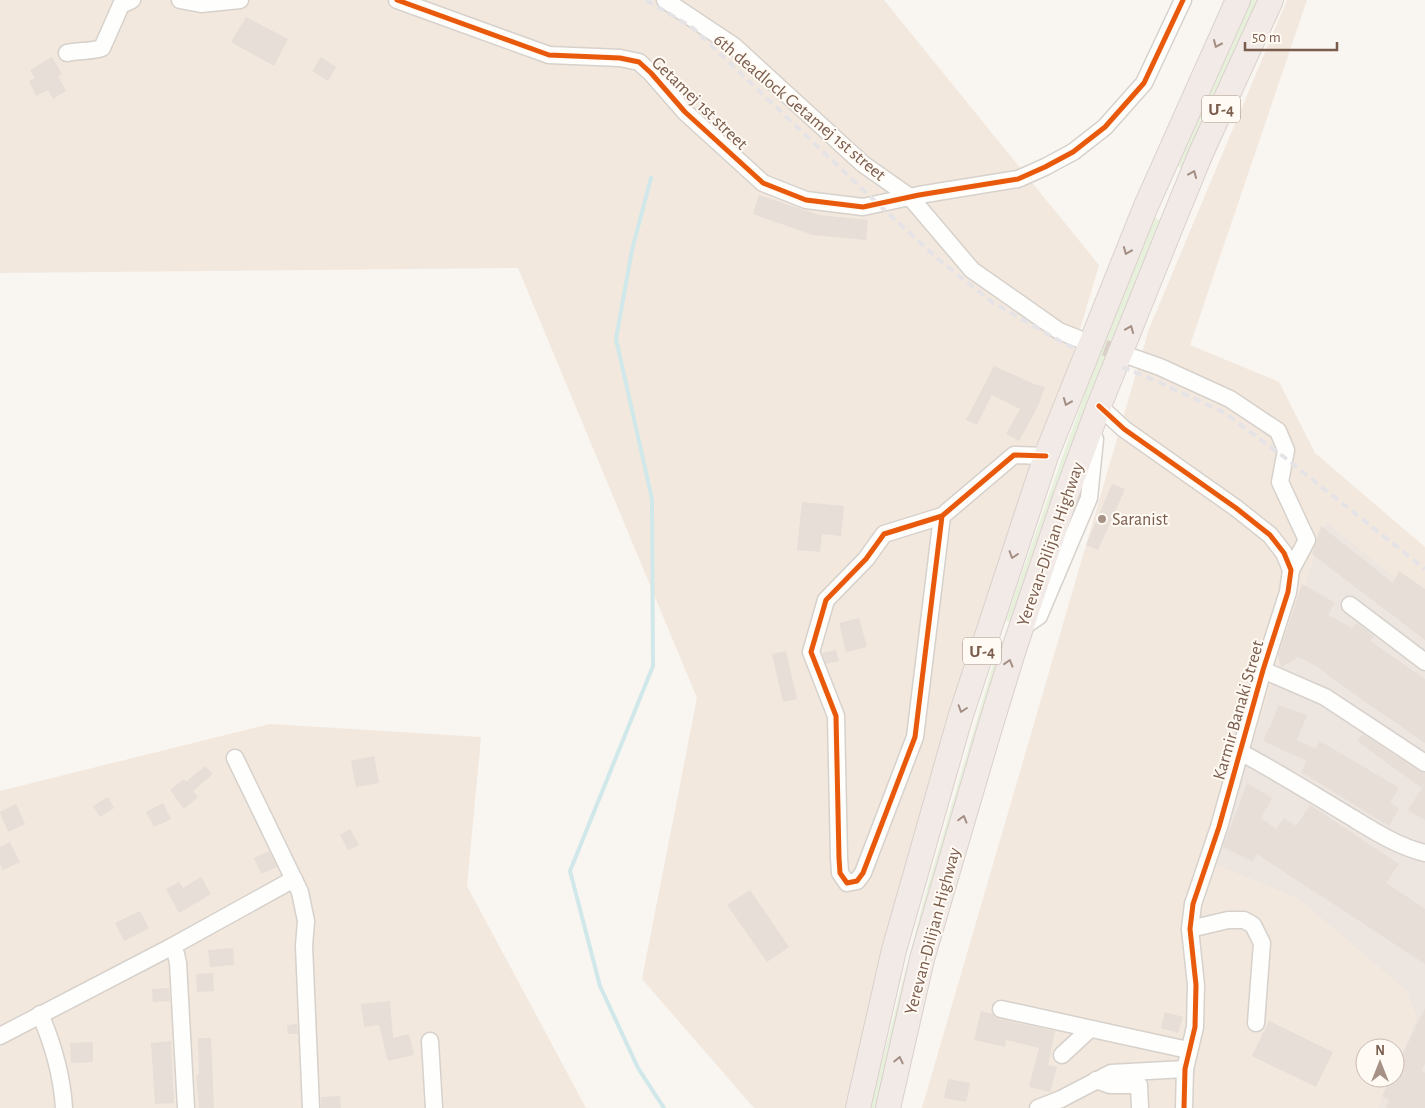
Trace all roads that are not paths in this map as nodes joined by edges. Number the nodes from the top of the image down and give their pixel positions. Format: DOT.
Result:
graph roads {
  1 [pos="132,0"];
  2 [pos="180,0"];
  3 [pos="240,0"];
  4 [pos="397,0"];
  5 [pos="665,0"];
  6 [pos="1183,0"];
  7 [pos="1238,0"];
  8 [pos="1271,0"];
  9 [pos="68,53"];
  10 [pos="910,197"];
  11 [pos="1079,339"];
  12 [pos="1126,355"];
  13 [pos="1099,406"];
  14 [pos="1132,434"];
  15 [pos="1089,454"];
  16 [pos="1046,456"];
  17 [pos="942,516"];
  18 [pos="1291,570"];
  19 [pos="1350,606"];
  20 [pos="1425,662"];
  21 [pos="1263,670"];
  22 [pos="1240,752"];
  23 [pos="235,758"];
  24 [pos="1425,763"];
  25 [pos="1425,853"];
  26 [pos="294,879"];
  27 [pos="1190,929"];
  28 [pos="171,947"];
  29 [pos="1001,1009"];
  30 [pos="40,1014"];
  31 [pos="1256,1023"];
  32 [pos="1090,1029"];
  33 [pos="0,1036"];
  34 [pos="430,1041"];
  35 [pos="1188,1050"];
  36 [pos="1062,1055"];
  37 [pos="1185,1069"];
  38 [pos="1096,1080"];
  39 [pos="64,1108"];
  40 [pos="186,1108"];
  41 [pos="311,1108"];
  42 [pos="434,1108"];
  43 [pos="858,1108"];
  44 [pos="888,1108"];
  45 [pos="1038,1108"];
  46 [pos="1140,1108"];
  47 [pos="1184,1108"];
  1 -- 9 [label="street"];
  2 -- 3 [label="street"];
  4 -- 10 [label="street, Getamej 1st street"];
  5 -- 10 [label="street, 6th deadlock Getamej 1st street"];
  6 -- 10 [label="street, Getamej 1st street"];
  7 -- 16 [label="highway, Yerevan-Dilijan Highway / Մ-4, one-way"];
  13 -- 8 [label="highway, Yerevan-Dilijan Highway / Մ-4, one-way"];
  10 -- 11 [label="street, 6th deadlock Getamej 1st street"];
  12 -- 18 [label="street, Karmir Banaki Street"];
  13 -- 14 [label="street"];
  13 -- 15 [label="highway, Yerevan-Dilijan Highway / Մ-4"];
  14 -- 15 [label="street"];
  14 -- 18 [label="street"];
  44 -- 15 [label="highway, Yerevan-Dilijan Highway / Մ-4, one-way"];
  16 -- 17 [label="street"];
  16 -- 43 [label="highway, Yerevan-Dilijan Highway / Մ-4, one-way"];
  17 -- 17 [label="street"];
  18 -- 21 [label="street, Karmir Banaki Street"];
  19 -- 20 [label="street"];
  21 -- 22 [label="street, Karmir Banaki Street"];
  21 -- 24 [label="street"];
  22 -- 25 [label="street"];
  22 -- 27 [label="street, Karmir Banaki Street"];
  23 -- 26 [label="street"];
  26 -- 28 [label="street"];
  26 -- 41 [label="street"];
  27 -- 31 [label="street"];
  27 -- 35 [label="street, Karmir Banaki Street"];
  28 -- 30 [label="street"];
  28 -- 40 [label="street"];
  29 -- 32 [label="street"];
  30 -- 33 [label="street"];
  30 -- 39 [label="street"];
  32 -- 35 [label="street"];
  32 -- 36 [label="street"];
  34 -- 42 [label="street"];
  35 -- 37 [label="street, Karmir Banaki Street"];
  37 -- 38 [label="street"];
  37 -- 47 [label="street, Karmir Banaki Street"];
  38 -- 45 [label="street"];
  38 -- 46 [label="street"];
}
